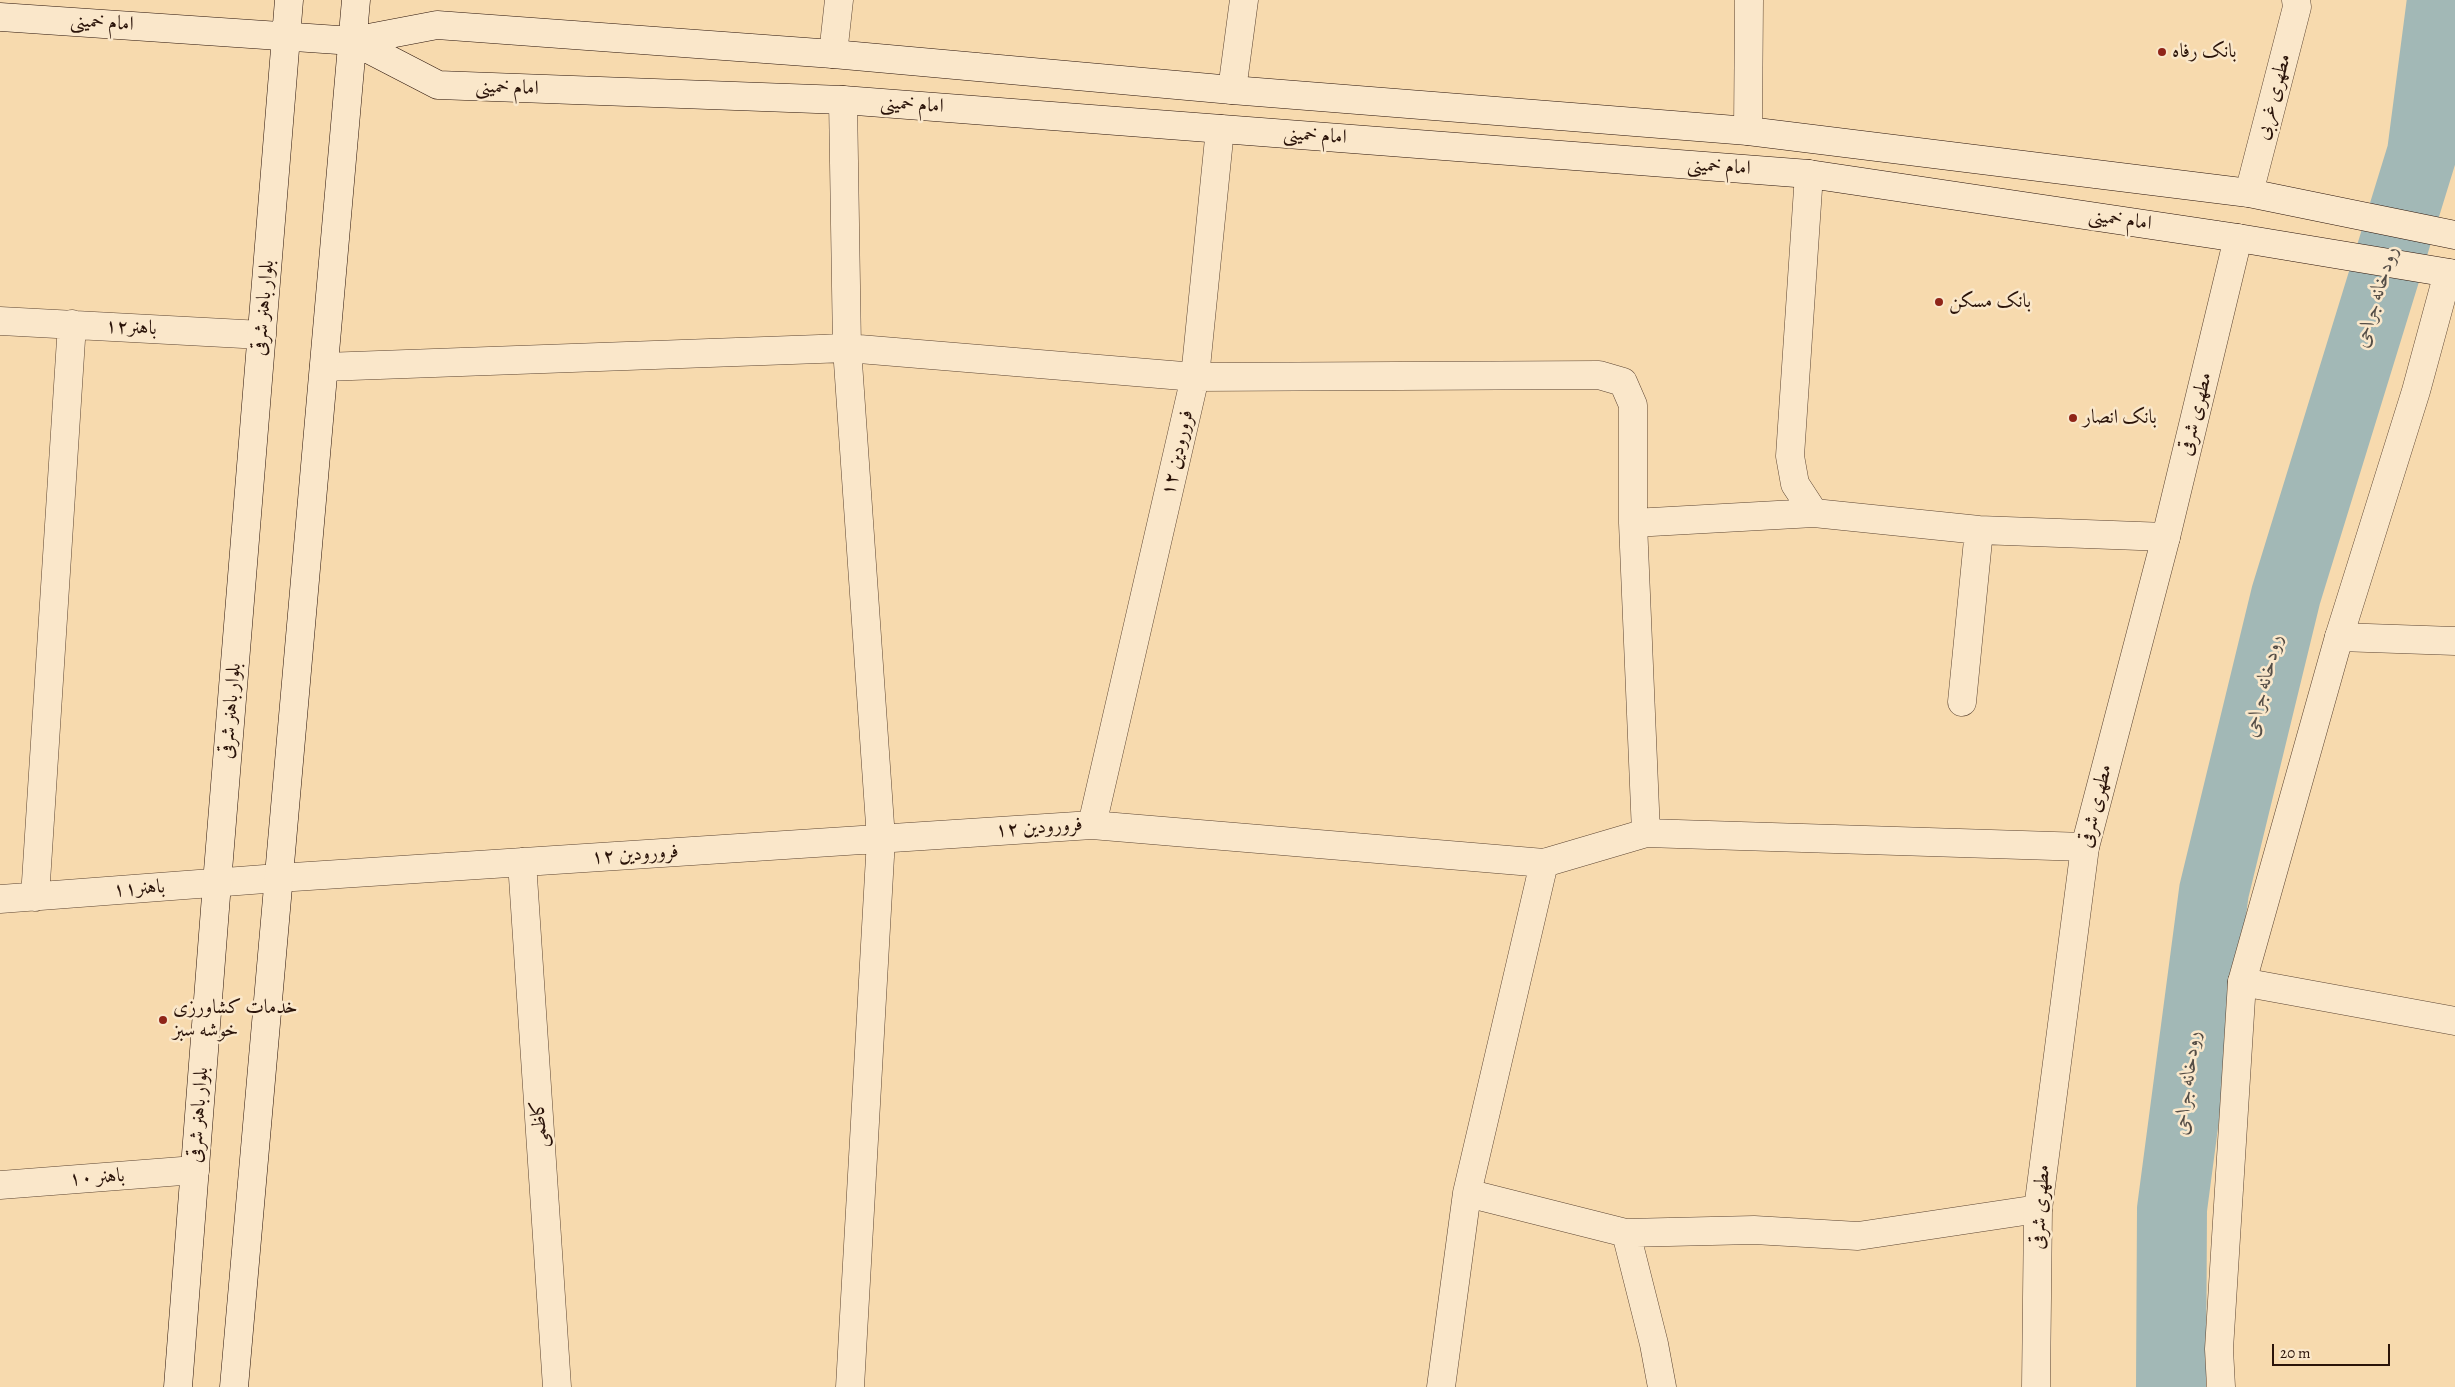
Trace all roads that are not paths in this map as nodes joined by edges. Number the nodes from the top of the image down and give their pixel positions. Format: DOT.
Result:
graph roads {
  1 [pos="289,0"];
  2 [pos="356,0"];
  3 [pos="838,0"];
  4 [pos="1244,0"];
  5 [pos="1749,0"];
  6 [pos="2296,0"];
  7 [pos="0,17"];
  8 [pos="287,36"];
  9 [pos="353,41"];
  10 [pos="833,54"];
  11 [pos="1232,90"];
  12 [pos="843,100"];
  13 [pos="1220,129"];
  14 [pos="1748,132"];
  15 [pos="1809,174"];
  16 [pos="2249,193"];
  17 [pos="2446,233"];
  18 [pos="2238,238"];
  19 [pos="2446,272"];
  20 [pos="0,321"];
  21 [pos="72,324"];
  22 [pos="262,336"];
  23 [pos="847,348"];
  24 [pos="324,367"];
  25 [pos="1195,377"];
  26 [pos="1814,514"];
  27 [pos="1633,523"];
  28 [pos="1979,530"];
  29 [pos="2166,537"];
  30 [pos="2339,637"];
  31 [pos="2455,641"];
  32 [pos="1962,702"];
  33 [pos="1092,824"];
  34 [pos="1646,833"];
  35 [pos="880,838"];
  36 [pos="2085,847"];
  37 [pos="522,862"];
  38 [pos="1544,864"];
  39 [pos="278,878"];
  40 [pos="217,883"];
  41 [pos="35,897"];
  42 [pos="0,899"];
  43 [pos="2242,982"];
  44 [pos="2455,1021"];
  45 [pos="195,1170"];
  46 [pos="0,1185"];
  47 [pos="1467,1193"];
  48 [pos="2038,1209"];
  49 [pos="1626,1233"];
  50 [pos="178,1387"];
  51 [pos="234,1387"];
  52 [pos="557,1387"];
  53 [pos="850,1387"];
  54 [pos="1440,1387"];
  55 [pos="1662,1387"];
  56 [pos="2036,1387"];
  57 [pos="2221,1387"];
  1 -- 8 [label="street, بلوار باهنر شرقی"];
  2 -- 9 [label="street"];
  3 -- 10 [label="street"];
  4 -- 11 [label="street"];
  5 -- 14 [label="street"];
  6 -- 16 [label="street, مطهری غربی"];
  7 -- 8 [label="street, امام خمینی"];
  8 -- 9 [label="street, امام خمینی"];
  8 -- 22 [label="street, بلوار باهنر شرقی"];
  9 -- 10 [label="street, امام خمینی"];
  9 -- 12 [label="street, امام خمینی"];
  9 -- 24 [label="street"];
  10 -- 11 [label="street, امام خمینی"];
  11 -- 14 [label="street, امام خمینی"];
  12 -- 13 [label="street, امام خمینی"];
  12 -- 23 [label="street"];
  13 -- 15 [label="street, امام خمینی"];
  13 -- 25 [label="street, ۱۲ فرورودین"];
  14 -- 16 [label="street, امام خمینی"];
  15 -- 18 [label="street, امام خمینی"];
  15 -- 26 [label="street"];
  16 -- 17 [label="street, امام خمینی"];
  18 -- 19 [label="street, امام خمینی"];
  18 -- 29 [label="street, مطهری شرقی"];
  19 -- 30 [label="street"];
  20 -- 21 [label="street, باهنر۱۲"];
  21 -- 22 [label="street, باهنر۱۲"];
  21 -- 41 [label="street"];
  22 -- 40 [label="street, بلوار باهنر شرقی"];
  23 -- 24 [label="street"];
  23 -- 25 [label="street"];
  23 -- 35 [label="street"];
  24 -- 39 [label="street"];
  25 -- 27 [label="street"];
  25 -- 33 [label="street, ۱۲ فرورودین"];
  26 -- 27 [label="street"];
  26 -- 28 [label="street"];
  27 -- 34 [label="street"];
  28 -- 29 [label="street"];
  28 -- 32 [label="street"];
  29 -- 36 [label="street, مطهری شرقی"];
  30 -- 31 [label="street"];
  30 -- 43 [label="street"];
  33 -- 35 [label="street, ۱۲ فرورودین"];
  33 -- 38 [label="street"];
  34 -- 36 [label="street"];
  34 -- 38 [label="street"];
  35 -- 37 [label="street, ۱۲ فرورودین"];
  35 -- 53 [label="street"];
  36 -- 48 [label="street, مطهری شرقی"];
  37 -- 39 [label="street, ۱۲ فرورودین"];
  37 -- 52 [label="street, کاظمی"];
  38 -- 47 [label="street"];
  39 -- 40 [label="street, باهنر۱۱"];
  39 -- 51 [label="street"];
  40 -- 41 [label="street, باهنر۱۱"];
  40 -- 45 [label="street, بلوار باهنر شرقی"];
  41 -- 42 [label="street, باهنر۱۱"];
  43 -- 44 [label="street"];
  43 -- 57 [label="street"];
  45 -- 46 [label="street, باهنر ۱۰"];
  45 -- 50 [label="street, بلوار باهنر شرقی"];
  47 -- 49 [label="street"];
  47 -- 54 [label="street"];
  48 -- 49 [label="street"];
  48 -- 56 [label="street, مطهری شرقی"];
  49 -- 55 [label="street"];
}
